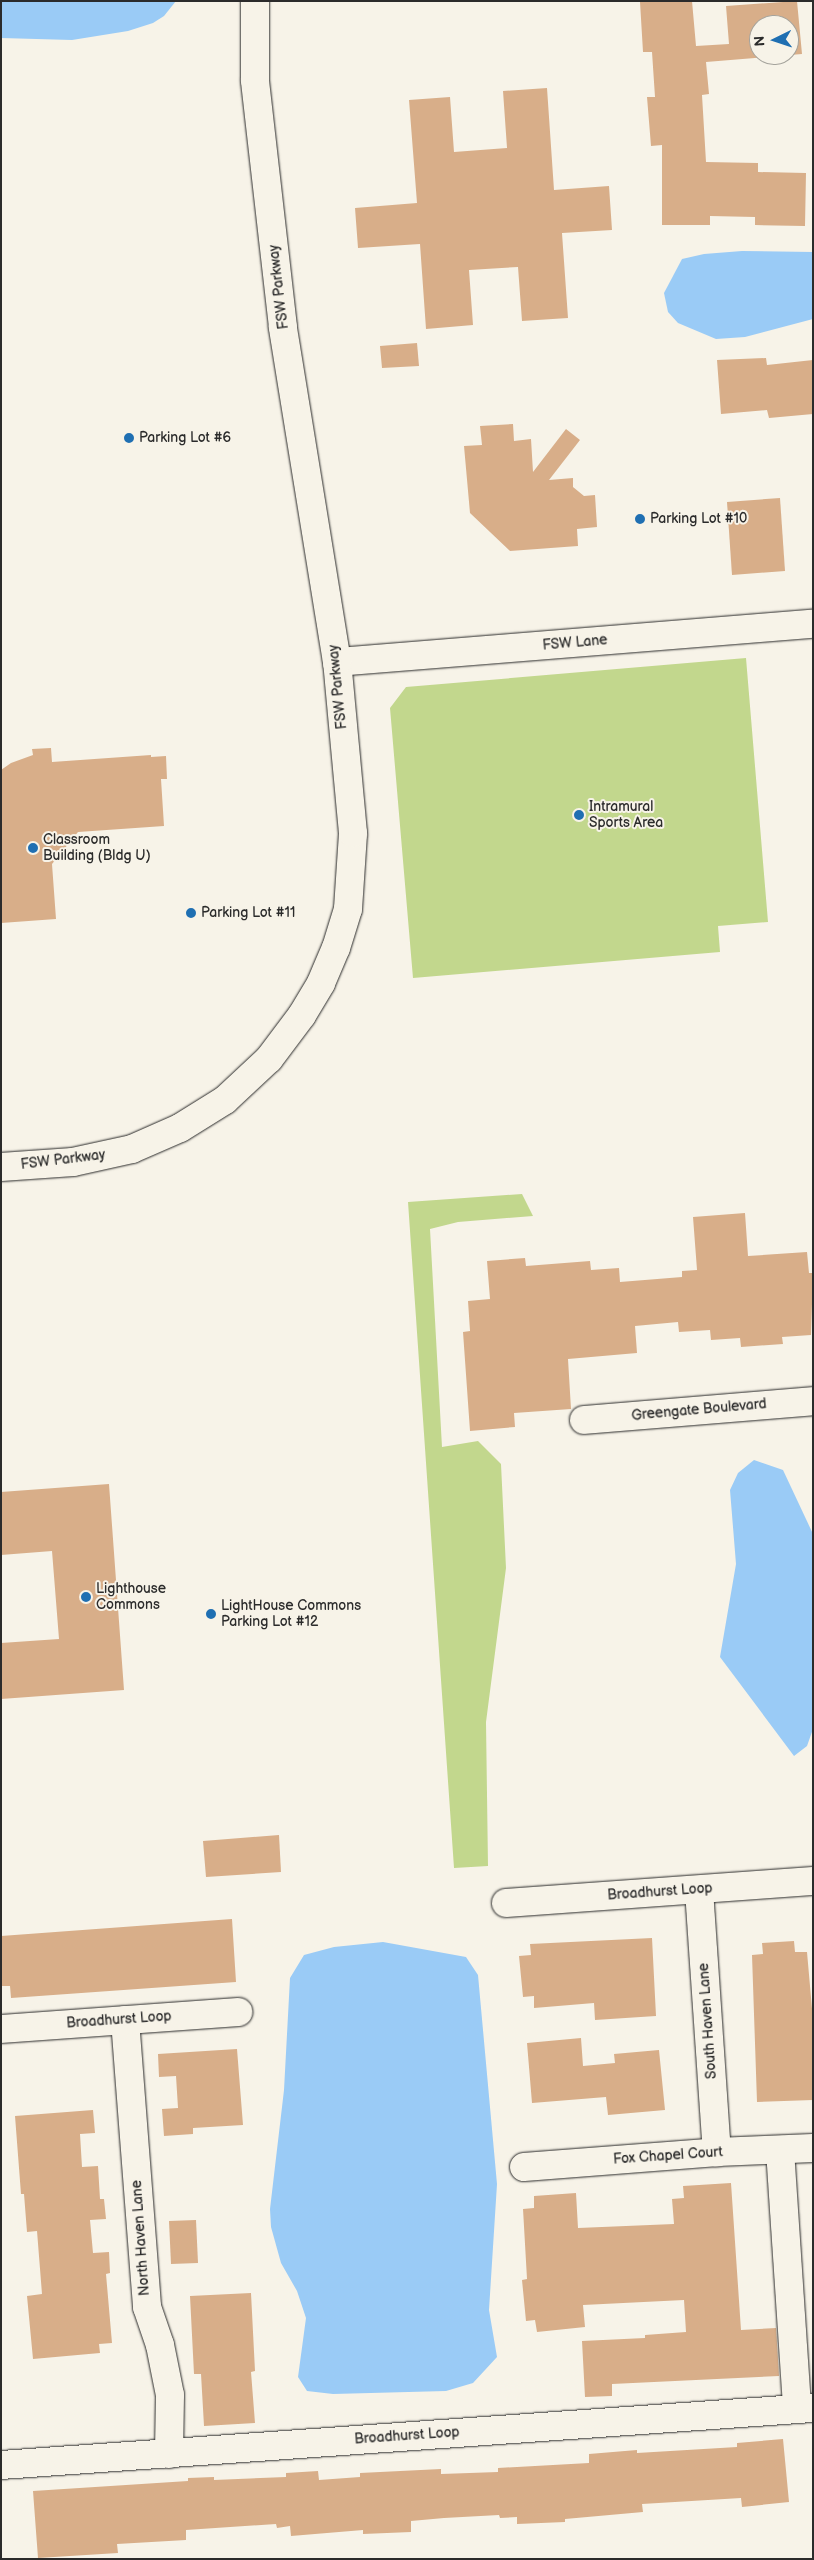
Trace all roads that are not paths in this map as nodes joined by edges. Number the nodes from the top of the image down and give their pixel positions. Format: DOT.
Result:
graph roads {
  1 [pos="255,1"];
  2 [pos="813,624"];
  3 [pos="337,662"];
  4 [pos="1,1167"];
  5 [pos="813,1401"];
  6 [pos="584,1420"];
  7 [pos="813,1881"];
  8 [pos="699,1890"];
  9 [pos="506,1903"];
  10 [pos="238,2012"];
  11 [pos="125,2020"];
  12 [pos="1,2029"];
  13 [pos="813,2148"];
  14 [pos="780,2150"];
  15 [pos="717,2152"];
  16 [pos="524,2167"];
  17 [pos="805,2408"];
  18 [pos="169,2454"];
  19 [pos="1,2465"];
  1 -- 3 [label="street, FSW Parkway"];
  2 -- 3 [label="street, FSW Lane"];
  3 -- 4 [label="street, FSW Parkway"];
  5 -- 6 [label="street, Greengate Boulevard"];
  7 -- 8 [label="street, Broadhurst Loop"];
  8 -- 9 [label="street, Broadhurst Loop"];
  8 -- 15 [label="street, South Haven Lane"];
  10 -- 11 [label="street, Broadhurst Loop"];
  11 -- 12 [label="street, Broadhurst Loop"];
  11 -- 18 [label="street, North Haven Lane"];
  13 -- 14 [label="street, Fox Chapel Court"];
  14 -- 15 [label="street, Fox Chapel Court"];
  14 -- 17 [label="street"];
  15 -- 16 [label="street, Fox Chapel Court"];
  17 -- 18 [label="street, Broadhurst Loop"];
  18 -- 19 [label="street, Broadhurst Loop"];
}
